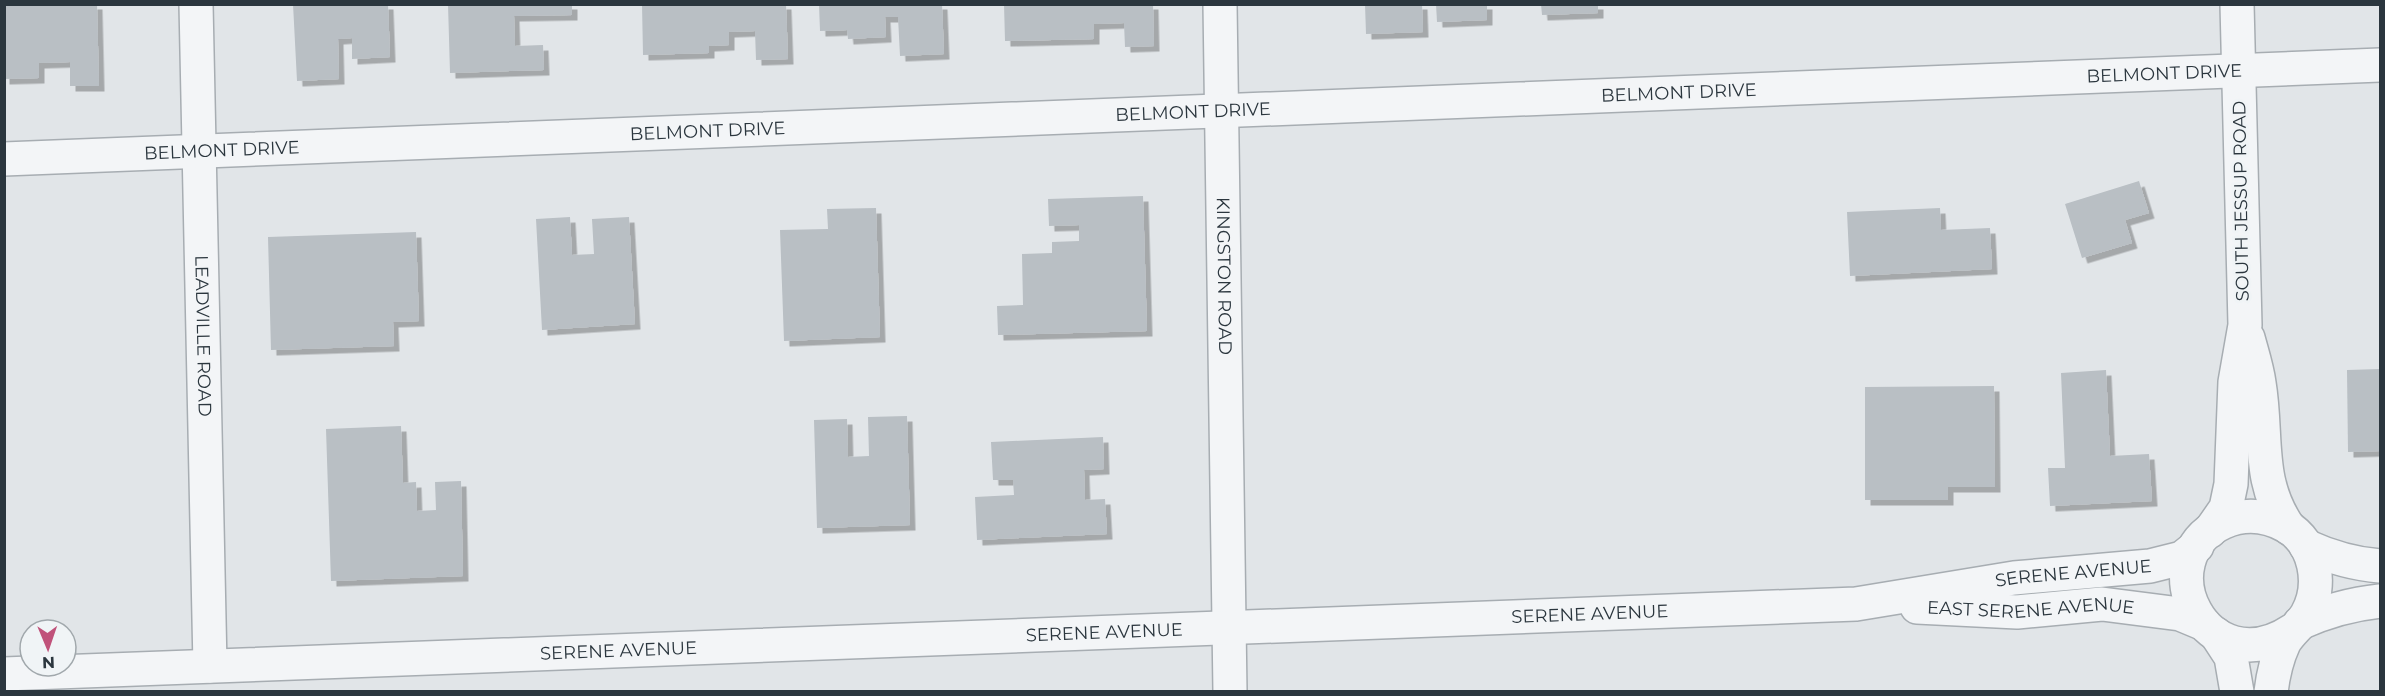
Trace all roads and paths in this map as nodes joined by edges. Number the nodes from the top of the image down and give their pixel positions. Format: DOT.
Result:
graph roads {
  1 [pos="196,4"];
  2 [pos="1220,4"];
  3 [pos="2237,4"];
  4 [pos="2380,65"];
  5 [pos="2238,71"];
  6 [pos="1222,111"];
  7 [pos="199,152"];
  8 [pos="4,159"];
  9 [pos="2245,325"];
  10 [pos="2297,537"];
  11 [pos="2204,538"];
  12 [pos="2380,566"];
  13 [pos="2380,601"];
  14 [pos="1856,604"];
  15 [pos="1231,627"];
  16 [pos="2297,627"];
  17 [pos="2210,629"];
  18 [pos="210,666"];
  19 [pos="4,674"];
  20 [pos="1230,692"];
  21 [pos="2237,692"];
  22 [pos="2271,692"];
  1 -- 7 [label="street, LEADVILLE ROAD"];
  2 -- 6 [label="street, KINGSTON ROAD"];
  3 -- 5 [label="street, SOUTH JESSUP ROAD"];
  4 -- 5 [label="street, BELMONT DRIVE"];
  5 -- 6 [label="street, BELMONT DRIVE"];
  5 -- 9 [label="street, SOUTH JESSUP ROAD"];
  6 -- 7 [label="street, BELMONT DRIVE"];
  6 -- 15 [label="street, KINGSTON ROAD"];
  7 -- 8 [label="street, BELMONT DRIVE"];
  7 -- 18 [label="street, LEADVILLE ROAD"];
  9 -- 10 [label="street, SOUTH JESSUP ROAD"];
  9 -- 11 [label="street, SOUTH JESSUP ROAD"];
  10 -- 11 [label="street"];
  10 -- 12 [label="street"];
  10 -- 16 [label="street"];
  11 -- 14 [label="street, SERENE AVENUE"];
  11 -- 17 [label="street"];
  13 -- 16 [label="street"];
  14 -- 15 [label="street, SERENE AVENUE"];
  14 -- 17 [label="street, EAST SERENE AVENUE"];
  15 -- 18 [label="street, SERENE AVENUE"];
  15 -- 20 [label="street, KINGSTON ROAD"];
  16 -- 17 [label="street"];
  16 -- 22 [label="street"];
  17 -- 21 [label="street"];
  18 -- 19 [label="street, SERENE AVENUE"];
}
